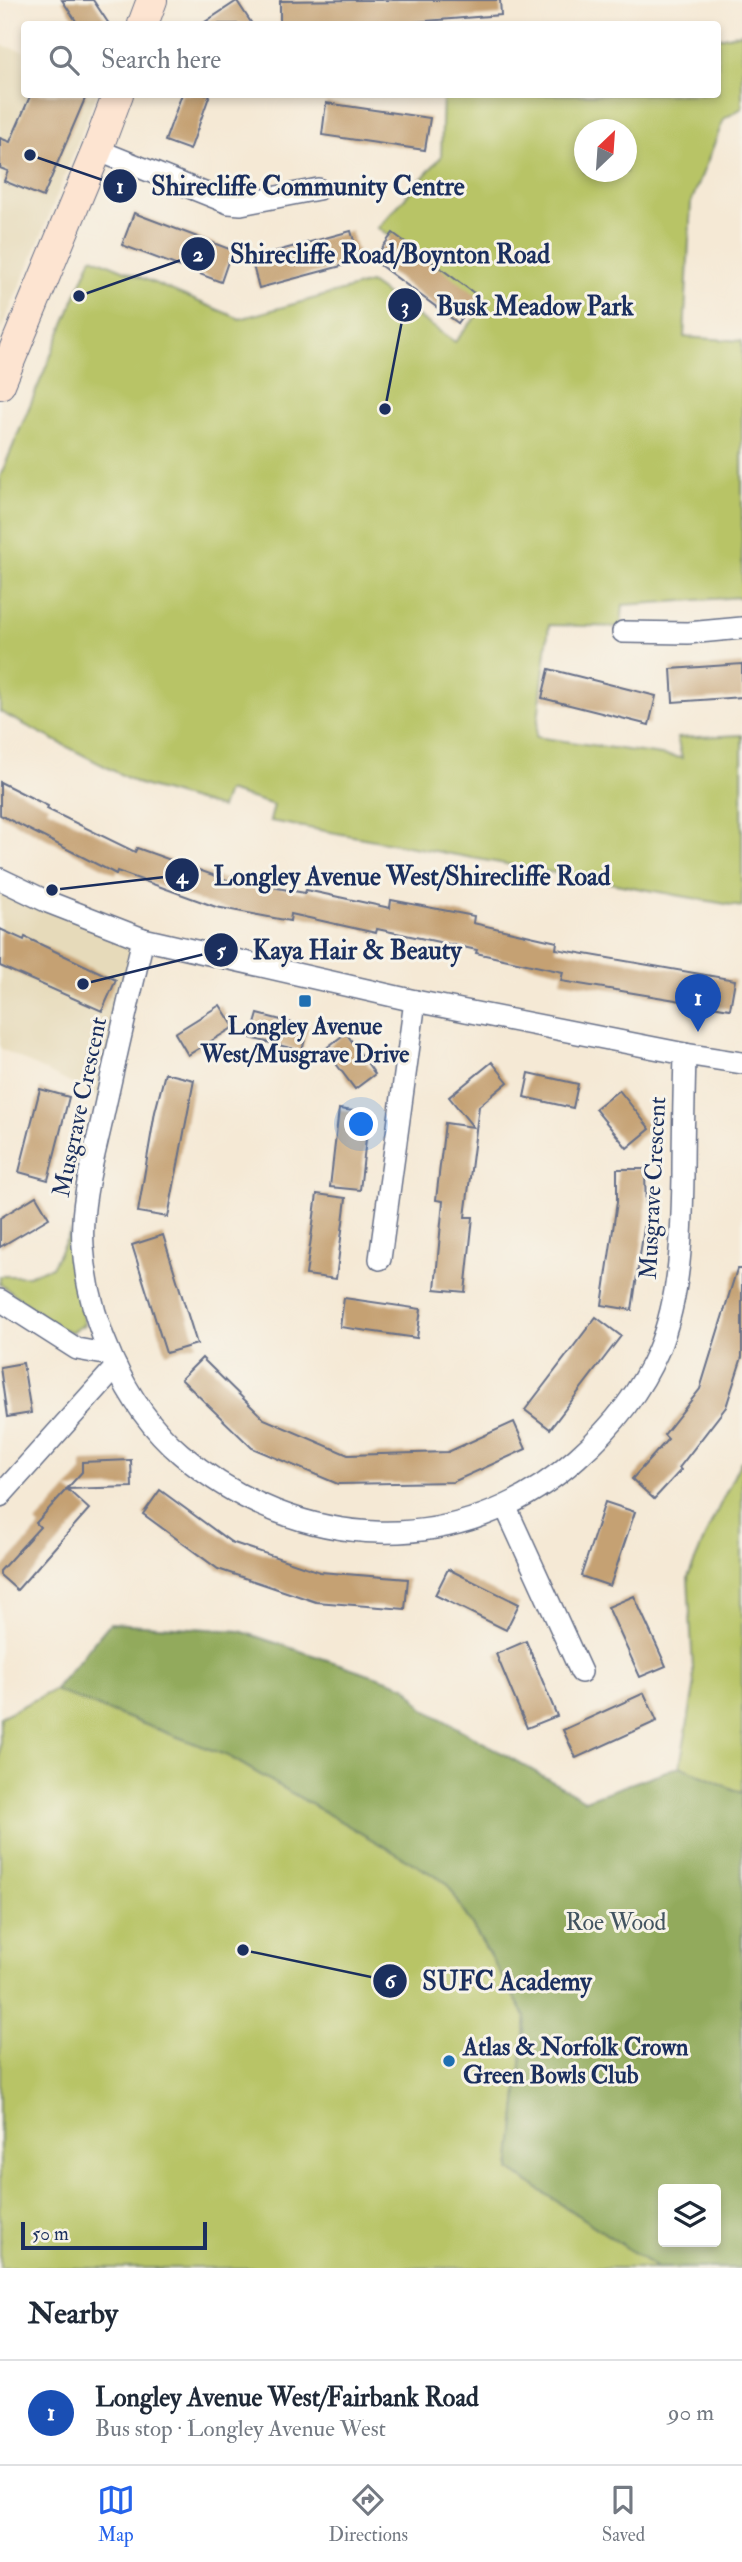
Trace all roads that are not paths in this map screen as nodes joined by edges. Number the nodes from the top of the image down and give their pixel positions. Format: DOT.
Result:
graph roads {
  1 [pos="152,0"];
  2 [pos="144,21"];
  3 [pos="116,98"];
  4 [pos="97,150"];
  5 [pos="318,189"];
  6 [pos="0,384"];
  7 [pos="742,628"];
  8 [pos="623,632"];
  9 [pos="0,879"];
  10 [pos="143,939"];
  11 [pos="415,1001"];
  12 [pos="685,1054"];
  13 [pos="742,1063"];
  14 [pos="380,1259"];
  15 [pos="0,1300"];
  16 [pos="113,1361"];
  17 [pos="0,1496"];
  18 [pos="506,1508"];
  19 [pos="580,1672"];
  1 -- 2 [label="street"];
  3 -- 4 [label="street"];
  4 -- 5 [label="street"];
  4 -- 6 [label="street"];
  7 -- 8 [label="street"];
  9 -- 10 [label="street"];
  10 -- 11 [label="street"];
  10 -- 16 [label="street, Musgrave Crescent"];
  11 -- 12 [label="street"];
  11 -- 14 [label="street"];
  12 -- 13 [label="street"];
  12 -- 18 [label="street, Musgrave Crescent"];
  15 -- 16 [label="street"];
  16 -- 17 [label="street"];
  16 -- 18 [label="street, Musgrave Crescent"];
  18 -- 19 [label="street"];
}
